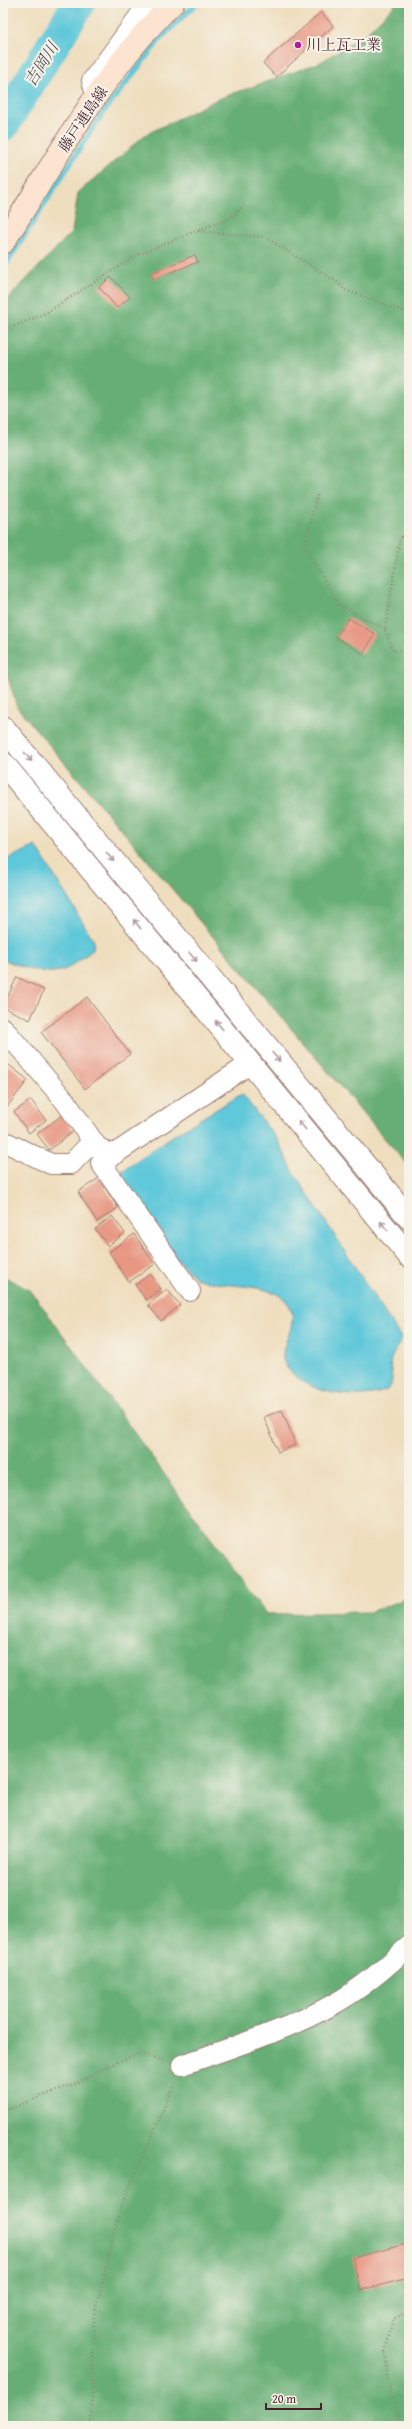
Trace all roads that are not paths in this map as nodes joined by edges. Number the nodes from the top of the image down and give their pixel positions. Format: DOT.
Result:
graph roads {
  1 [pos="149,3"];
  2 [pos="173,3"];
  3 [pos="97,97"];
  4 [pos="3,243"];
  5 [pos="3,726"];
  6 [pos="3,763"];
  7 [pos="3,1028"];
  8 [pos="251,1063"];
  9 [pos="3,1141"];
  10 [pos="92,1142"];
  11 [pos="117,1153"];
  12 [pos="409,1218"];
  13 [pos="409,1256"];
  14 [pos="190,1291"];
  15 [pos="409,1946"];
  16 [pos="182,2065"];
  1 -- 3 [label="street"];
  2 -- 3 [label="main road, 藤戸連島線"];
  3 -- 4 [label="main road, 藤戸連島線"];
  5 -- 12 [label="street, one-way"];
  8 -- 6 [label="street, one-way"];
  7 -- 10 [label="street"];
  8 -- 11 [label="street"];
  13 -- 8 [label="street, one-way"];
  9 -- 10 [label="street"];
  10 -- 11 [label="street"];
  11 -- 14 [label="street"];
  15 -- 16 [label="street"];
}
